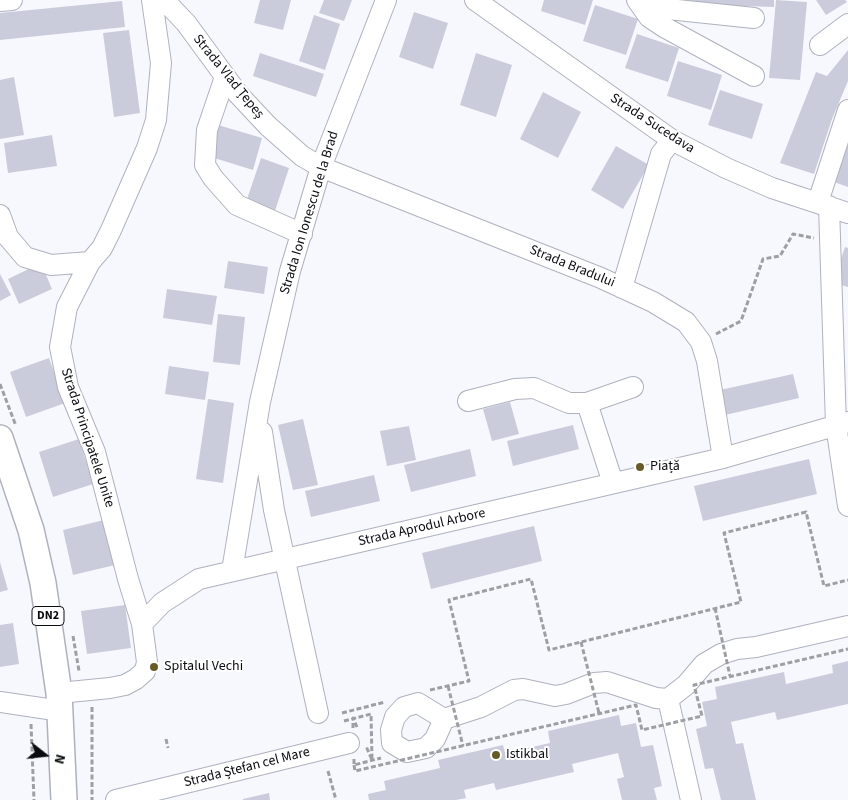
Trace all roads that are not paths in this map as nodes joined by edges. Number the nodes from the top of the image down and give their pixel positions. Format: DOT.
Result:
graph roads {
  1 [pos="12,0"];
  2 [pos="152,0"];
  3 [pos="164,0"];
  4 [pos="386,0"];
  5 [pos="475,0"];
  6 [pos="637,0"];
  7 [pos="641,0"];
  8 [pos="0,1"];
  9 [pos="754,18"];
  10 [pos="848,24"];
  11 [pos="820,45"];
  12 [pos="754,76"];
  13 [pos="225,77"];
  14 [pos="847,114"];
  15 [pos="672,140"];
  16 [pos="321,167"];
  17 [pos="823,204"];
  18 [pos="848,213"];
  19 [pos="0,215"];
  20 [pos="4,234"];
  21 [pos="302,234"];
  22 [pos="90,262"];
  23 [pos="622,288"];
  24 [pos="633,387"];
  25 [pos="260,402"];
  26 [pos="468,402"];
  27 [pos="586,403"];
  28 [pos="842,423"];
  29 [pos="0,438"];
  30 [pos="722,458"];
  31 [pos="614,483"];
  32 [pos="848,506"];
  33 [pos="286,559"];
  34 [pos="232,571"];
  35 [pos="142,624"];
  36 [pos="848,626"];
  37 [pos="668,699"];
  38 [pos="0,702"];
  39 [pos="60,702"];
  40 [pos="318,713"];
  41 [pos="444,719"];
  42 [pos="348,743"];
  43 [pos="64,800"];
  44 [pos="116,800"];
  45 [pos="691,800"];
  1 -- 8 [label="street"];
  2 -- 22 [label="street, Strada Principatele Unite"];
  3 -- 13 [label="street, Strada Vlad Țepeș"];
  4 -- 16 [label="street, Strada Ion Ionescu de la Brad"];
  5 -- 15 [label="street, Strada Sucedava"];
  6 -- 12 [label="street"];
  7 -- 9 [label="street"];
  10 -- 11 [label="street"];
  13 -- 16 [label="street, Strada Vlad Țepeș"];
  13 -- 21 [label="street"];
  14 -- 17 [label="street"];
  15 -- 17 [label="street, Strada Sucedava"];
  15 -- 23 [label="street"];
  16 -- 21 [label="street, Strada Ion Ionescu de la Brad"];
  16 -- 23 [label="street, Strada Bradului"];
  17 -- 18 [label="street, Strada Sucedava"];
  17 -- 28 [label="street"];
  19 -- 20 [label="street"];
  20 -- 22 [label="street"];
  21 -- 25 [label="street, Strada Ion Ionescu de la Brad"];
  22 -- 35 [label="street, Strada Principatele Unite"];
  23 -- 30 [label="street, Strada Bradului"];
  24 -- 27 [label="street"];
  25 -- 33 [label="street, Strada Ion Ionescu de la Brad"];
  25 -- 34 [label="street, Strada Ion Ionescu de la Brad"];
  26 -- 27 [label="street"];
  27 -- 31 [label="street"];
  28 -- 30 [label="street, Strada Aprodul Arbore"];
  28 -- 32 [label="street"];
  29 -- 39 [label="main road, DN2"];
  30 -- 31 [label="street, Strada Aprodul Arbore"];
  31 -- 33 [label="street, Strada Aprodul Arbore"];
  33 -- 34 [label="street, Strada Aprodul Arbore"];
  33 -- 40 [label="street, Strada Ion Ionescu de la Brad"];
  34 -- 35 [label="street, Strada Aprodul Arbore"];
  35 -- 39 [label="street"];
  36 -- 37 [label="street"];
  37 -- 41 [label="street"];
  37 -- 45 [label="street"];
  38 -- 39 [label="street"];
  39 -- 43 [label="main road, DN2"];
  42 -- 44 [label="street, Strada Ștefan cel Mare"];
}
